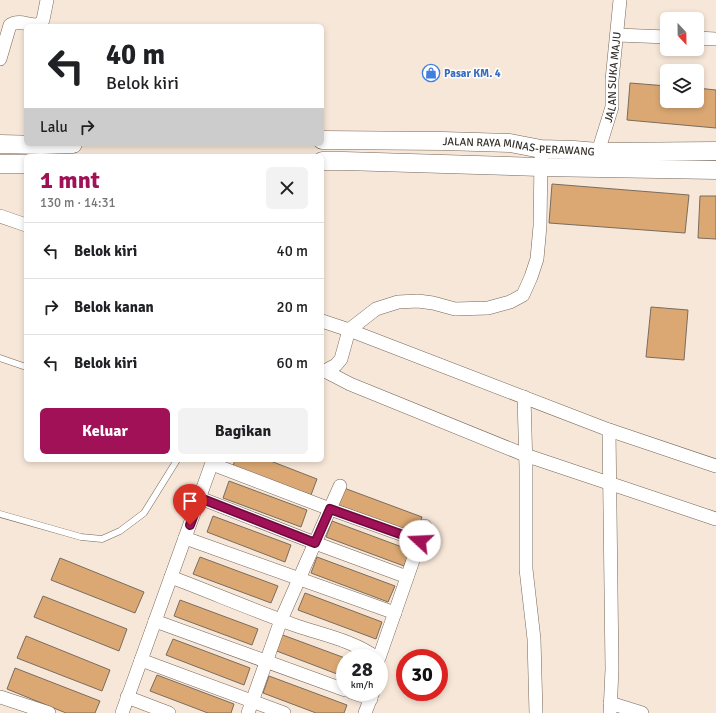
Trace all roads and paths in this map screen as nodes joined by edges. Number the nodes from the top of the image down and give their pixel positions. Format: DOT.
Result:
graph roads {
  1 [pos="47,0"];
  2 [pos="620,0"];
  3 [pos="26,24"];
  4 [pos="40,24"];
  5 [pos="617,35"];
  6 [pos="660,37"];
  7 [pos="704,38"];
  8 [pos="716,39"];
  9 [pos="0,59"];
  10 [pos="324,140"];
  11 [pos="0,144"];
  12 [pos="24,145"];
  13 [pos="542,149"];
  14 [pos="716,151"];
  15 [pos="598,152"];
  16 [pos="324,161"];
  17 [pos="0,164"];
  18 [pos="24,164"];
  19 [pos="540,167"];
  20 [pos="716,170"];
  21 [pos="0,216"];
  22 [pos="24,224"];
  23 [pos="324,322"];
  24 [pos="350,330"];
  25 [pos="0,358"];
  26 [pos="24,366"];
  27 [pos="324,371"];
  28 [pos="324,371"];
  29 [pos="524,397"];
  30 [pos="609,430"];
  31 [pos="525,455"];
  32 [pos="176,462"];
  33 [pos="212,462"];
  34 [pos="716,466"];
  35 [pos="609,483"];
  36 [pos="340,486"];
  37 [pos="200,498"];
  38 [pos="330,509"];
  39 [pos="0,514"];
  40 [pos="716,519"];
  41 [pos="425,526"];
  42 [pos="185,538"];
  43 [pos="420,541"];
  44 [pos="315,543"];
  45 [pos="171,577"];
  46 [pos="407,577"];
  47 [pos="299,579"];
  48 [pos="395,613"];
  49 [pos="282,620"];
  50 [pos="155,622"];
  51 [pos="363,649"];
  52 [pos="381,649"];
  53 [pos="141,660"];
  54 [pos="267,661"];
  55 [pos="336,687"];
  56 [pos="128,697"];
  57 [pos="1,701"];
  58 [pos="370,701"];
  59 [pos="250,707"];
  60 [pos="610,708"];
  61 [pos="49,713"];
  62 [pos="122,713"];
  63 [pos="169,713"];
  64 [pos="284,713"];
  65 [pos="365,713"];
  66 [pos="536,713"];
  67 [pos="642,713"];
  1 -- 4 [label="street"];
  2 -- 5 [label="street, JALAN SUKA MAJU"];
  3 -- 9 [label="street"];
  5 -- 6 [label="street"];
  5 -- 15 [label="street, JALAN SUKA MAJU"];
  7 -- 8 [label="street"];
  10 -- 13 [label="main road, JALAN RAYA MINAS-PERAWANG"];
  11 -- 12 [label="main road"];
  13 -- 15 [label="main road, JALAN RAYA MINAS-PERAWANG"];
  13 -- 19 [label="street"];
  14 -- 15 [label="main road, JALAN RAYA MINAS-PERAWANG"];
  16 -- 19 [label="main road, JALAN RAYA MINAS-PERAWANG"];
  17 -- 18 [label="main road"];
  19 -- 20 [label="main road, JALAN RAYA MINAS-PERAWANG"];
  19 -- 24 [label="street"];
  21 -- 22 [label="street"];
  23 -- 24 [label="street"];
  24 -- 27 [label="street"];
  24 -- 29 [label="street"];
  25 -- 26 [label="lane"];
  28 -- 31 [label="street"];
  29 -- 30 [label="street"];
  29 -- 31 [label="street"];
  30 -- 34 [label="street"];
  30 -- 35 [label="street"];
  31 -- 35 [label="street"];
  31 -- 66 [label="street"];
  32 -- 39 [label="lane"];
  33 -- 37 [label="street"];
  33 -- 38 [label="street"];
  35 -- 40 [label="street"];
  35 -- 60 [label="street"];
  36 -- 38 [label="street"];
  37 -- 42 [label="street"];
  37 -- 44 [label="street"];
  38 -- 43 [label="street"];
  38 -- 44 [label="street"];
  41 -- 43 [label="street"];
  42 -- 45 [label="street"];
  42 -- 47 [label="street"];
  43 -- 46 [label="street"];
  44 -- 46 [label="street"];
  44 -- 47 [label="street"];
  45 -- 49 [label="street"];
  45 -- 50 [label="street"];
  46 -- 48 [label="street"];
  47 -- 48 [label="street"];
  47 -- 49 [label="street"];
  48 -- 52 [label="street"];
  49 -- 51 [label="street"];
  49 -- 54 [label="street"];
  50 -- 53 [label="street"];
  50 -- 54 [label="street"];
  53 -- 56 [label="street"];
  53 -- 59 [label="street"];
  54 -- 55 [label="street"];
  54 -- 59 [label="street"];
  56 -- 62 [label="street"];
  56 -- 63 [label="street"];
  57 -- 61 [label="street"];
  58 -- 65 [label="street"];
  59 -- 64 [label="street"];
  60 -- 67 [label="street"];
}
